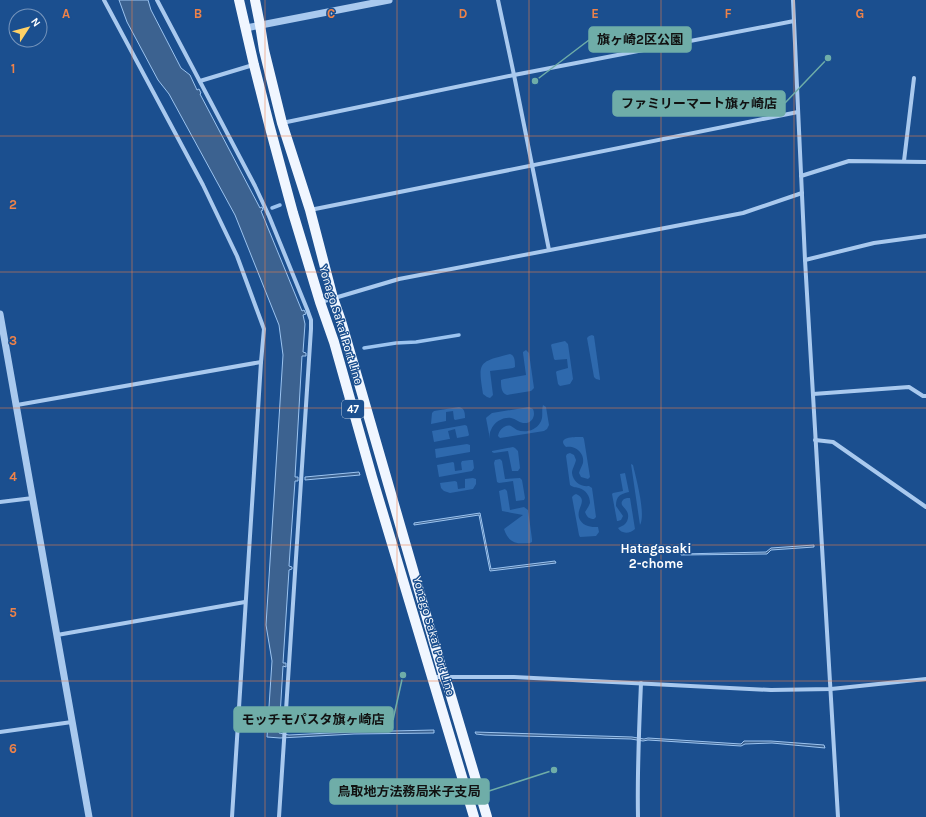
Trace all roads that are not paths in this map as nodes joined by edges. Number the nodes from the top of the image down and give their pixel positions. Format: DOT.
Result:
graph roads {
  1 [pos="104,0"];
  2 [pos="157,0"];
  3 [pos="239,0"];
  4 [pos="255,0"];
  5 [pos="389,0"];
  6 [pos="498,0"];
  7 [pos="793,0"];
  8 [pos="369,2"];
  9 [pos="794,21"];
  10 [pos="260,25"];
  11 [pos="246,28"];
  12 [pos="254,65"];
  13 [pos="514,75"];
  14 [pos="914,78"];
  15 [pos="200,81"];
  16 [pos="798,112"];
  17 [pos="282,123"];
  18 [pos="904,161"];
  19 [pos="926,162"];
  20 [pos="532,165"];
  21 [pos="801,176"];
  22 [pos="802,193"];
  23 [pos="310,210"];
  24 [pos="926,236"];
  25 [pos="548,250"];
  26 [pos="805,260"];
  27 [pos="333,298"];
  28 [pos="320,302"];
  29 [pos="0,314"];
  30 [pos="261,362"];
  31 [pos="813,394"];
  32 [pos="926,396"];
  33 [pos="17,406"];
  34 [pos="816,440"];
  35 [pos="33,498"];
  36 [pos="0,502"];
  37 [pos="926,507"];
  38 [pos="245,602"];
  39 [pos="57,635"];
  40 [pos="432,677"];
  41 [pos="444,677"];
  42 [pos="926,679"];
  43 [pos="640,683"];
  44 [pos="831,689"];
  45 [pos="72,722"];
  46 [pos="0,732"];
  47 [pos="89,817"];
  48 [pos="232,817"];
  49 [pos="279,817"];
  50 [pos="474,817"];
  51 [pos="487,817"];
  52 [pos="638,817"];
  53 [pos="838,817"];
  1 -- 30 [label="street"];
  2 -- 15 [label="street"];
  3 -- 11 [label="main road, Yonago Sakai Port Line / 47"];
  4 -- 10 [label="main road, Yonago Sakai Port Line / 47"];
  5 -- 8 [label="street"];
  6 -- 13 [label="street"];
  7 -- 9 [label="street"];
  8 -- 10 [label="street"];
  9 -- 13 [label="street"];
  9 -- 16 [label="street"];
  10 -- 11 [label="street"];
  10 -- 17 [label="main road, Yonago Sakai Port Line / 47"];
  11 -- 12 [label="main road, Yonago Sakai Port Line / 47"];
  12 -- 15 [label="street"];
  12 -- 28 [label="main road, Yonago Sakai Port Line / 47"];
  13 -- 17 [label="street"];
  13 -- 20 [label="street"];
  14 -- 18 [label="street"];
  15 -- 49 [label="street"];
  16 -- 20 [label="street"];
  16 -- 21 [label="street"];
  17 -- 23 [label="main road, Yonago Sakai Port Line / 47"];
  18 -- 19 [label="street"];
  18 -- 21 [label="street"];
  20 -- 23 [label="street"];
  20 -- 25 [label="street"];
  21 -- 22 [label="street"];
  22 -- 25 [label="street"];
  22 -- 26 [label="street"];
  23 -- 27 [label="main road, Yonago Sakai Port Line / 47"];
  24 -- 26 [label="street"];
  25 -- 27 [label="street"];
  26 -- 31 [label="street"];
  27 -- 28 [label="street"];
  27 -- 41 [label="main road, Yonago Sakai Port Line / 47"];
  28 -- 40 [label="main road, Yonago Sakai Port Line / 47"];
  29 -- 33 [label="street"];
  30 -- 33 [label="street"];
  30 -- 38 [label="street"];
  31 -- 32 [label="street"];
  31 -- 34 [label="street"];
  33 -- 35 [label="street"];
  34 -- 37 [label="street"];
  34 -- 44 [label="street"];
  35 -- 36 [label="street"];
  35 -- 39 [label="street"];
  38 -- 39 [label="street"];
  38 -- 48 [label="street"];
  39 -- 45 [label="street"];
  40 -- 41 [label="street"];
  40 -- 50 [label="main road, Yonago Sakai Port Line / 47"];
  41 -- 43 [label="street"];
  41 -- 51 [label="main road, Yonago Sakai Port Line / 47"];
  42 -- 44 [label="street"];
  43 -- 44 [label="street"];
  43 -- 52 [label="street"];
  44 -- 53 [label="street"];
  45 -- 46 [label="street"];
  45 -- 47 [label="street"];
}
